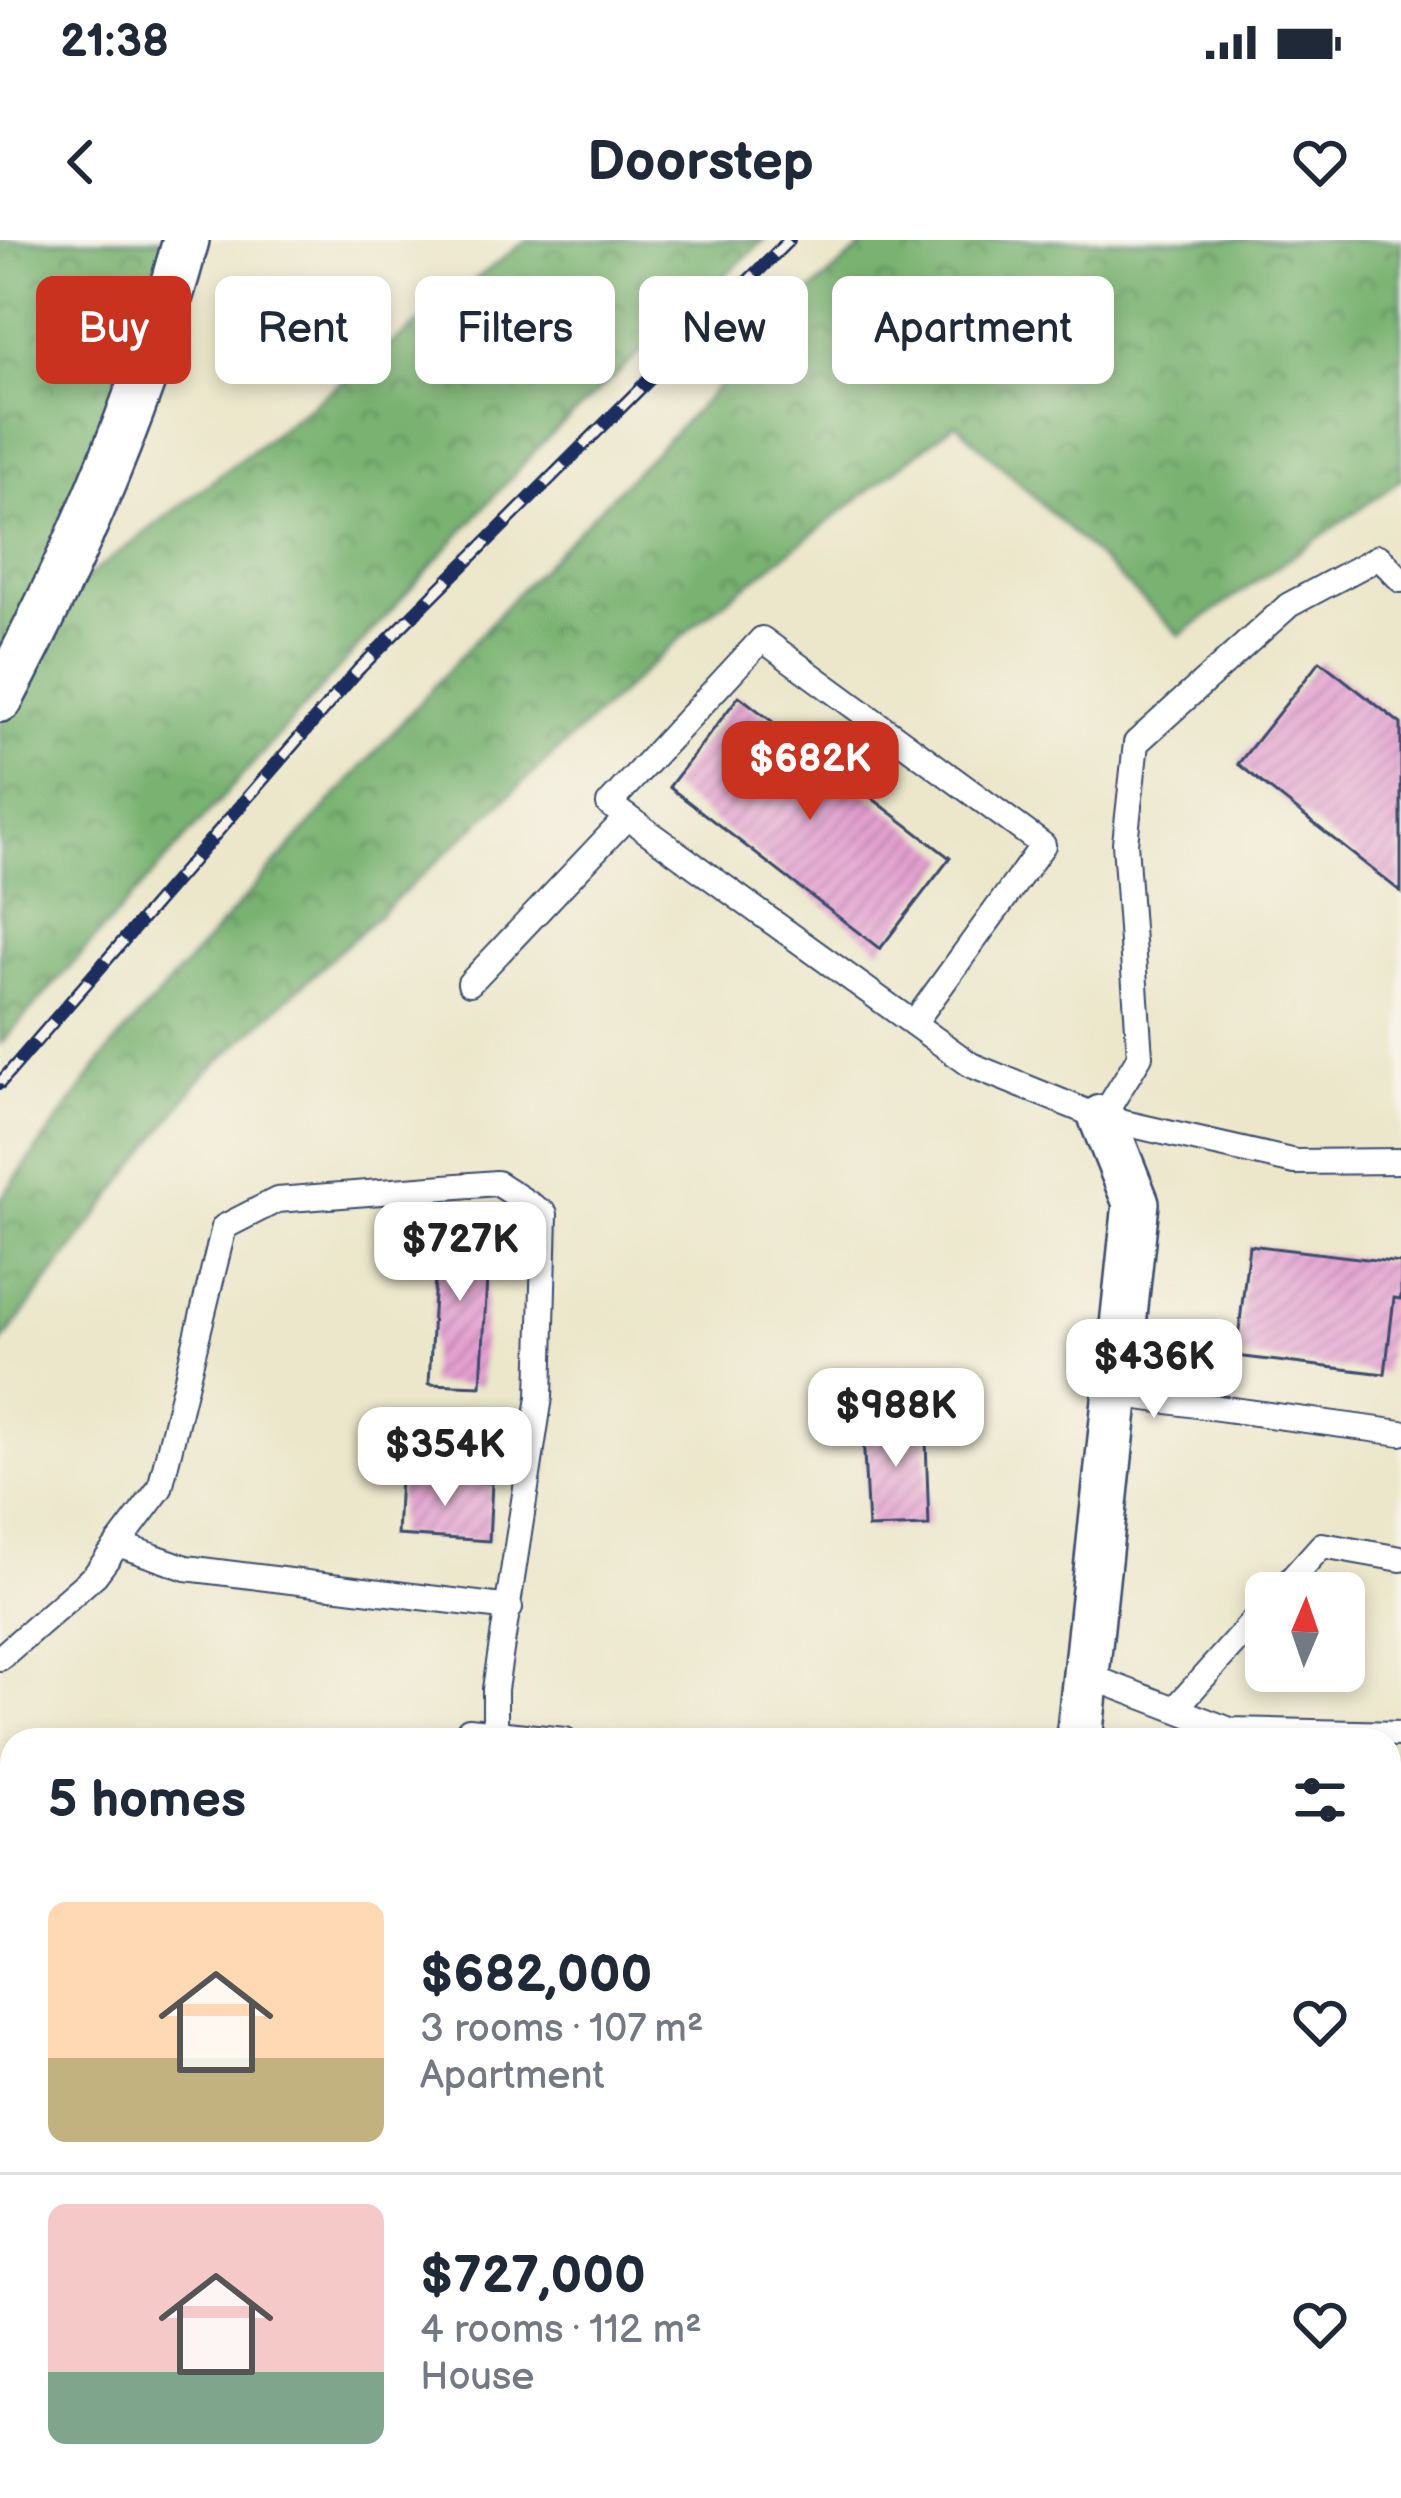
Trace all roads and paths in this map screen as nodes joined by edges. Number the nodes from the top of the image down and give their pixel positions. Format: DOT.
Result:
graph roads {
  1 [pos="186,240"];
  2 [pos="1401,580"];
  3 [pos="0,699"];
  4 [pos="627,817"];
  5 [pos="470,983"];
  6 [pos="914,1023"];
  7 [pos="1102,1118"];
  8 [pos="1401,1161"];
  9 [pos="1116,1394"];
  10 [pos="1401,1432"];
  11 [pos="118,1544"];
  12 [pos="1401,1559"];
  13 [pos="1298,1572"];
  14 [pos="510,1608"];
  15 [pos="1245,1630"];
  16 [pos="0,1658"];
  17 [pos="1086,1675"];
  18 [pos="1174,1709"];
  19 [pos="495,1728"];
  20 [pos="1080,1728"];
  21 [pos="1225,1728"];
  1 -- 3 [label="street"];
  2 -- 7 [label="lane"];
  4 -- 5 [label="lane"];
  4 -- 6 [label="lane"];
  4 -- 6 [label="lane"];
  6 -- 7 [label="lane"];
  7 -- 8 [label="lane"];
  7 -- 9 [label="street"];
  9 -- 10 [label="lane"];
  9 -- 17 [label="street"];
  11 -- 14 [label="lane"];
  11 -- 14 [label="lane"];
  11 -- 16 [label="lane"];
  12 -- 13 [label="lane"];
  14 -- 19 [label="lane"];
  15 -- 18 [label="lane"];
  17 -- 18 [label="lane"];
  17 -- 20 [label="street"];
  18 -- 21 [label="lane"];
}
